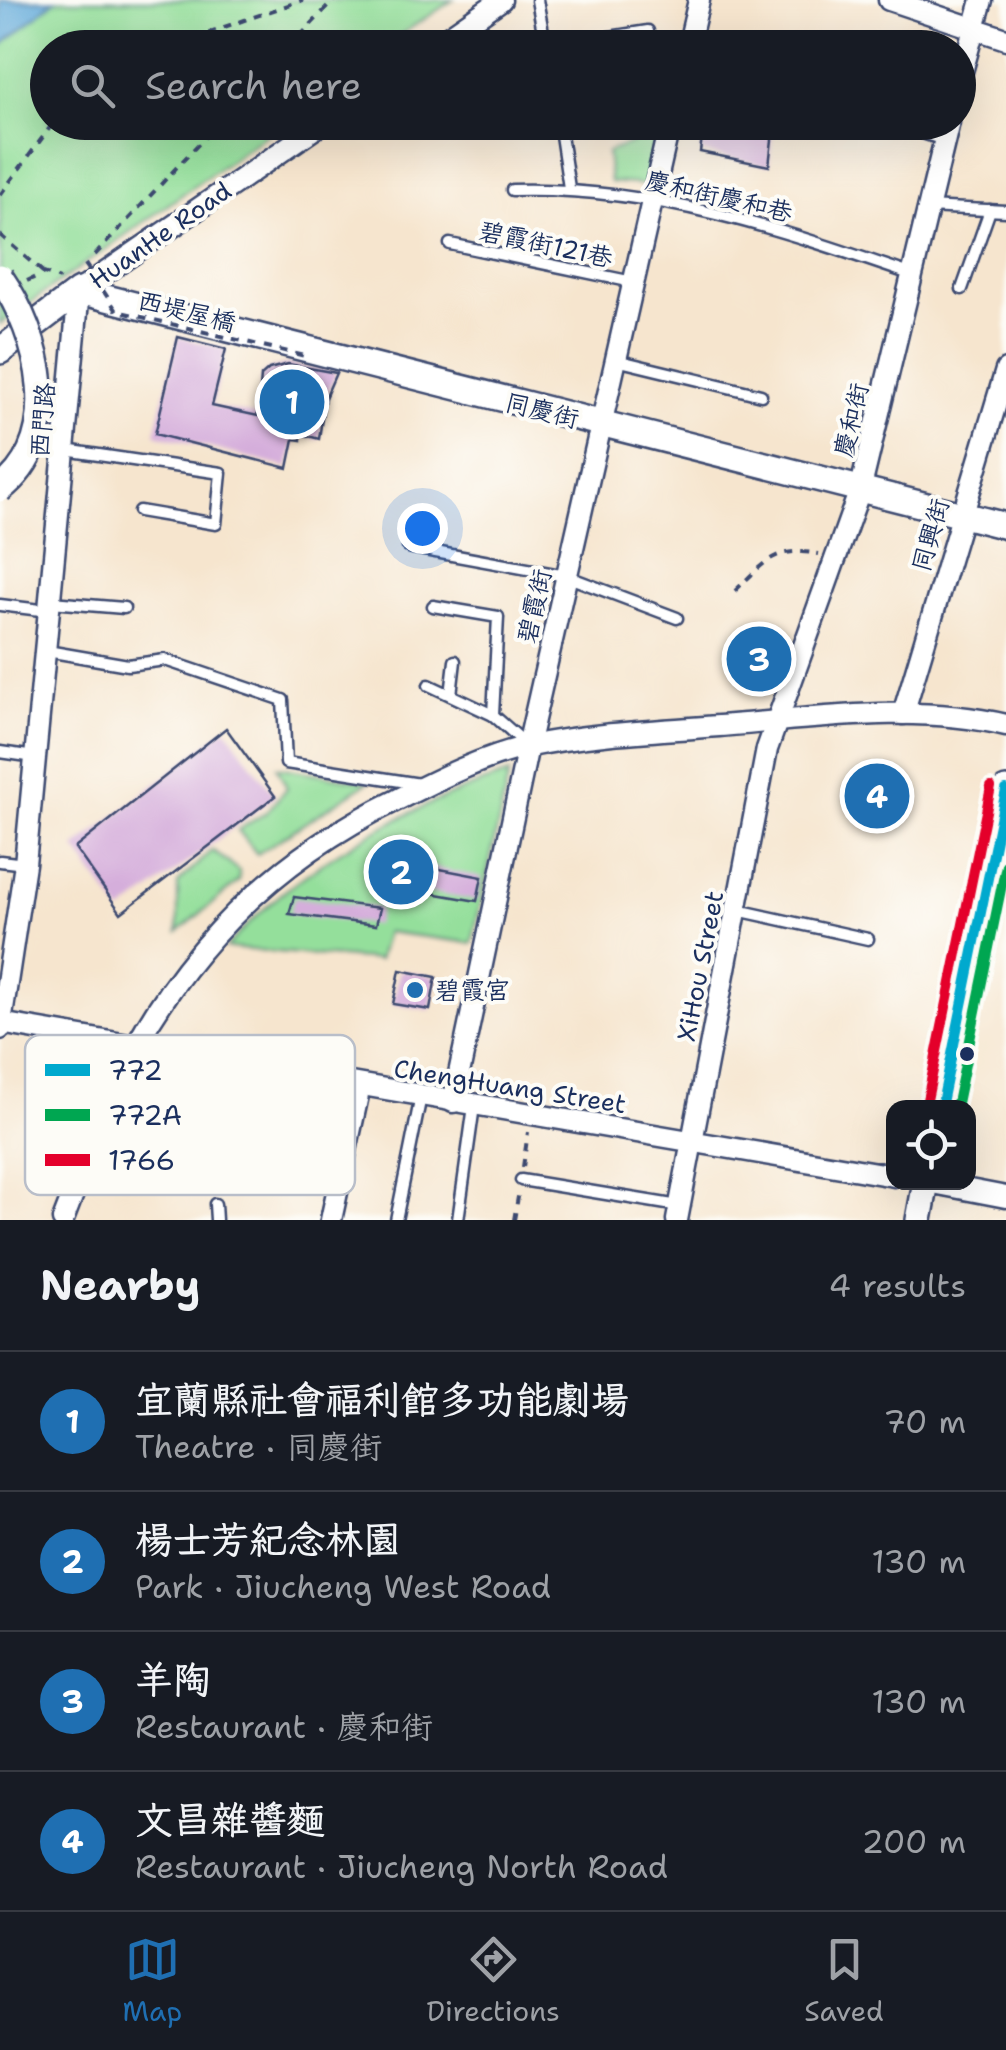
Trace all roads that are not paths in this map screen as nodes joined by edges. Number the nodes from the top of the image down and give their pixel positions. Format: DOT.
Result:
graph roads {
  1 [pos="501,0"];
  2 [pos="537,0"];
  3 [pos="700,0"];
  4 [pos="890,0"];
  5 [pos="982,0"];
  6 [pos="974,28"];
  7 [pos="458,30"];
  8 [pos="543,30"];
  9 [pos="692,30"];
  10 [pos="1006,39"];
  11 [pos="295,140"];
  12 [pos="561,140"];
  13 [pos="666,140"];
  14 [pos="944,140"];
  15 [pos="569,188"];
  16 [pos="512,190"];
  17 [pos="652,198"];
  18 [pos="926,207"];
  19 [pos="990,210"];
  20 [pos="1006,211"];
  21 [pos="450,244"];
  22 [pos="910,274"];
  23 [pos="72,281"];
  24 [pos="7,282"];
  25 [pos="633,282"];
  26 [pos="962,289"];
  27 [pos="0,351"];
  28 [pos="615,360"];
  29 [pos="1006,370"];
  30 [pos="761,395"];
  31 [pos="600,425"];
  32 [pos="65,450"];
  33 [pos="861,487"];
  34 [pos="0,490"];
  35 [pos="139,511"];
  36 [pos="961,515"];
  37 [pos="1006,526"];
  38 [pos="408,547"];
  39 [pos="566,576"];
  40 [pos="0,605"];
  41 [pos="432,606"];
  42 [pos="51,607"];
  43 [pos="124,608"];
  44 [pos="677,618"];
  45 [pos="47,651"];
  46 [pos="455,660"];
  47 [pos="429,685"];
  48 [pos="451,695"];
  49 [pos="903,714"];
  50 [pos="493,716"];
  51 [pos="776,722"];
  52 [pos="1006,725"];
  53 [pos="528,746"];
  54 [pos="0,752"];
  55 [pos="36,758"];
  56 [pos="427,784"];
  57 [pos="1006,790"];
  58 [pos="0,861"];
  59 [pos="25,864"];
  60 [pos="998,867"];
  61 [pos="736,910"];
  62 [pos="868,939"];
  63 [pos="7,953"];
  64 [pos="1,1025"];
  65 [pos="59,1035"];
  66 [pos="142,1035"];
  67 [pos="355,1085"];
  68 [pos="360,1086"];
  69 [pos="420,1096"];
  70 [pos="943,1100"];
  71 [pos="453,1102"];
  72 [pos="474,1106"];
  73 [pos="355,1108"];
  74 [pos="692,1140"];
  75 [pos="886,1175"];
  76 [pos="521,1180"];
  77 [pos="925,1190"];
  78 [pos="969,1190"];
  79 [pos="73,1195"];
  80 [pos="336,1195"];
  81 [pos="1006,1197"];
  82 [pos="216,1204"];
  83 [pos="678,1213"];
  84 [pos="63,1220"];
  85 [pos="216,1220"];
  86 [pos="330,1220"];
  87 [pos="396,1220"];
  88 [pos="458,1220"];
  89 [pos="918,1220"];
  1 -- 7 [label="street"];
  2 -- 8 [label="lane"];
  3 -- 9 [label="street"];
  4 -- 6 [label="street"];
  5 -- 6 [label="street"];
  6 -- 10 [label="street"];
  11 -- 23 [label="street, HuanHe Road"];
  12 -- 15 [label="lane"];
  13 -- 17 [label="street, 碧霞街"];
  14 -- 18 [label="street, 慶和街"];
  15 -- 16 [label="lane, 慶和街慶和巷"];
  15 -- 17 [label="lane, 慶和街慶和巷"];
  17 -- 22 [label="lane, 慶和街慶和巷"];
  17 -- 25 [label="street, 碧霞街"];
  18 -- 19 [label="lane"];
  18 -- 22 [label="street, 慶和街"];
  19 -- 20 [label="lane"];
  19 -- 26 [label="lane"];
  21 -- 25 [label="lane, 碧霞街121巷"];
  22 -- 33 [label="street, 慶和街"];
  23 -- 27 [label="street, HuanHe Road"];
  23 -- 31 [label="street, 同慶街"];
  23 -- 32 [label="street, 西門路"];
  24 -- 34 [label="street, bridge"];
  25 -- 28 [label="street, 碧霞街"];
  28 -- 30 [label="lane"];
  28 -- 31 [label="street, 碧霞街"];
  29 -- 36 [label="street, 同興街"];
  31 -- 33 [label="street, 同慶街"];
  31 -- 39 [label="street, 碧霞街"];
  32 -- 35 [label="lane"];
  32 -- 42 [label="street, 西門路"];
  33 -- 36 [label="street, 同慶街"];
  33 -- 51 [label="street, 慶和街"];
  36 -- 37 [label="street, 同慶街"];
  36 -- 49 [label="street, 同興街"];
  38 -- 39 [label="lane"];
  39 -- 44 [label="lane"];
  39 -- 53 [label="street, 碧霞街"];
  40 -- 42 [label="lane"];
  41 -- 50 [label="lane"];
  42 -- 43 [label="lane"];
  42 -- 45 [label="street, 西門路"];
  45 -- 55 [label="street, 西門路"];
  45 -- 56 [label="lane"];
  46 -- 48 [label="lane"];
  47 -- 48 [label="lane"];
  48 -- 50 [label="lane"];
  49 -- 51 [label="street"];
  49 -- 52 [label="street"];
  50 -- 53 [label="lane"];
  51 -- 53 [label="street"];
  51 -- 61 [label="street, XiHou Street"];
  53 -- 56 [label="street"];
  53 -- 71 [label="street, 碧霞街"];
  54 -- 55 [label="lane"];
  55 -- 59 [label="street, 西門路"];
  56 -- 66 [label="street"];
  57 -- 60 [label="street"];
  58 -- 59 [label="lane"];
  59 -- 63 [label="street, 西門路"];
  60 -- 70 [label="street"];
  61 -- 62 [label="lane"];
  61 -- 74 [label="street, XiHou Street"];
  63 -- 64 [label="street, 西門路"];
  64 -- 65 [label="street, ChengHuang Street"];
  67 -- 68 [label="street, ChengHuang Street"];
  68 -- 69 [label="street, ChengHuang Street"];
  68 -- 73 [label="street"];
  69 -- 71 [label="street, ChengHuang Street"];
  69 -- 87 [label="lane"];
  71 -- 72 [label="street, ChengHuang Street"];
  72 -- 74 [label="street, ChengHuang Street"];
  72 -- 88 [label="lane"];
  74 -- 75 [label="street, ChengHuang Street"];
  74 -- 83 [label="street, XiHou Street"];
  76 -- 83 [label="lane"];
  77 -- 89 [label="street"];
  78 -- 81 [label="street"];
  79 -- 84 [label="street"];
  80 -- 86 [label="street"];
  82 -- 85 [label="lane"];
}
